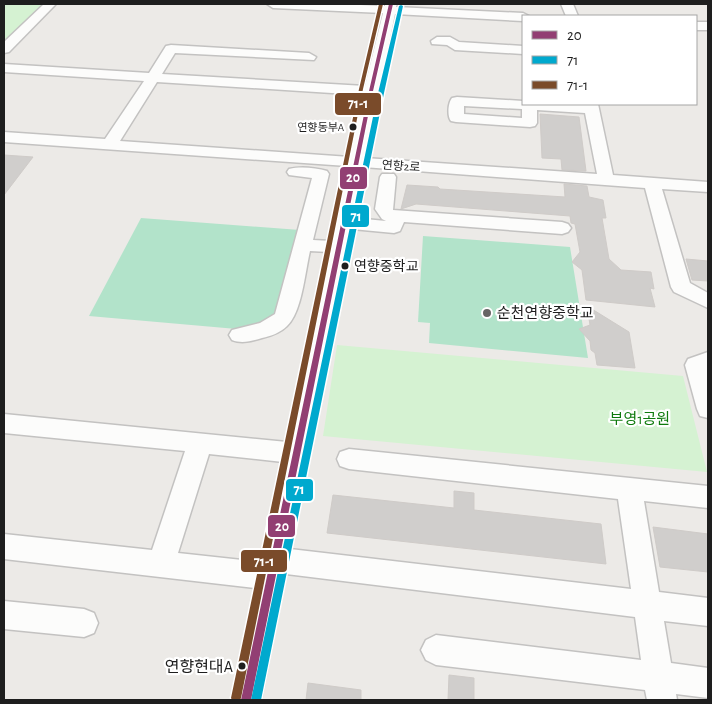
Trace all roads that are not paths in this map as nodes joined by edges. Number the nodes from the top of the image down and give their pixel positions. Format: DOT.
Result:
graph roads {
  1 [pos="50,4"];
  2 [pos="273,4"];
  3 [pos="390,7"];
  4 [pos="522,17"];
  5 [pos="437,41"];
  6 [pos="5,46"];
  7 [pos="522,50"];
  8 [pos="309,57"];
  9 [pos="4,68"];
  10 [pos="153,77"];
  11 [pos="371,91"];
  12 [pos="528,105"];
  13 [pos="591,106"];
  14 [pos="4,138"];
  15 [pos="109,145"];
  16 [pos="153,161"];
  17 [pos="357,163"];
  18 [pos="388,177"];
  19 [pos="606,180"];
  20 [pos="652,183"];
  21 [pos="708,187"];
  22 [pos="396,215"];
  23 [pos="345,223"];
  24 [pos="562,228"];
  25 [pos="302,244"];
  26 [pos="340,247"];
  27 [pos="708,301"];
  28 [pos="239,335"];
  29 [pos="708,360"];
  30 [pos="708,409"];
  31 [pos="4,423"];
  32 [pos="200,444"];
  33 [pos="296,452"];
  34 [pos="349,459"];
  35 [pos="629,488"];
  36 [pos="708,497"];
  37 [pos="4,547"];
  38 [pos="161,564"];
  39 [pos="274,568"];
  40 [pos="647,605"];
  41 [pos="708,612"];
  42 [pos="4,615"];
  43 [pos="84,623"];
  44 [pos="436,650"];
  45 [pos="708,683"];
  46 [pos="660,688"];
  47 [pos="246,700"];
  1 -- 6 [label="street"];
  2 -- 3 [label="street"];
  3 -- 4 [label="street"];
  3 -- 11 [label="street"];
  5 -- 7 [label="street"];
  8 -- 10 [label="street"];
  9 -- 10 [label="street"];
  10 -- 11 [label="street"];
  10 -- 15 [label="street"];
  11 -- 17 [label="street"];
  12 -- 13 [label="street"];
  13 -- 19 [label="street"];
  14 -- 15 [label="street, 연향2로"];
  15 -- 17 [label="street, 연향2로"];
  16 -- 25 [label="street"];
  17 -- 19 [label="street, 연향2로"];
  17 -- 23 [label="street"];
  18 -- 22 [label="street"];
  19 -- 20 [label="street, 연향2로"];
  20 -- 21 [label="street, 연향2로"];
  20 -- 27 [label="street"];
  22 -- 23 [label="street"];
  22 -- 24 [label="street"];
  23 -- 26 [label="street"];
  25 -- 26 [label="street"];
  25 -- 28 [label="street"];
  26 -- 33 [label="street"];
  29 -- 30 [label="street"];
  31 -- 32 [label="street"];
  32 -- 33 [label="street"];
  32 -- 38 [label="street"];
  33 -- 39 [label="street"];
  34 -- 35 [label="street"];
  35 -- 36 [label="street"];
  35 -- 40 [label="street"];
  37 -- 38 [label="street"];
  38 -- 39 [label="street"];
  39 -- 40 [label="street"];
  39 -- 47 [label="street"];
  40 -- 41 [label="street"];
  40 -- 46 [label="street"];
  42 -- 43 [label="street"];
  44 -- 46 [label="street"];
  45 -- 46 [label="street"];
}
